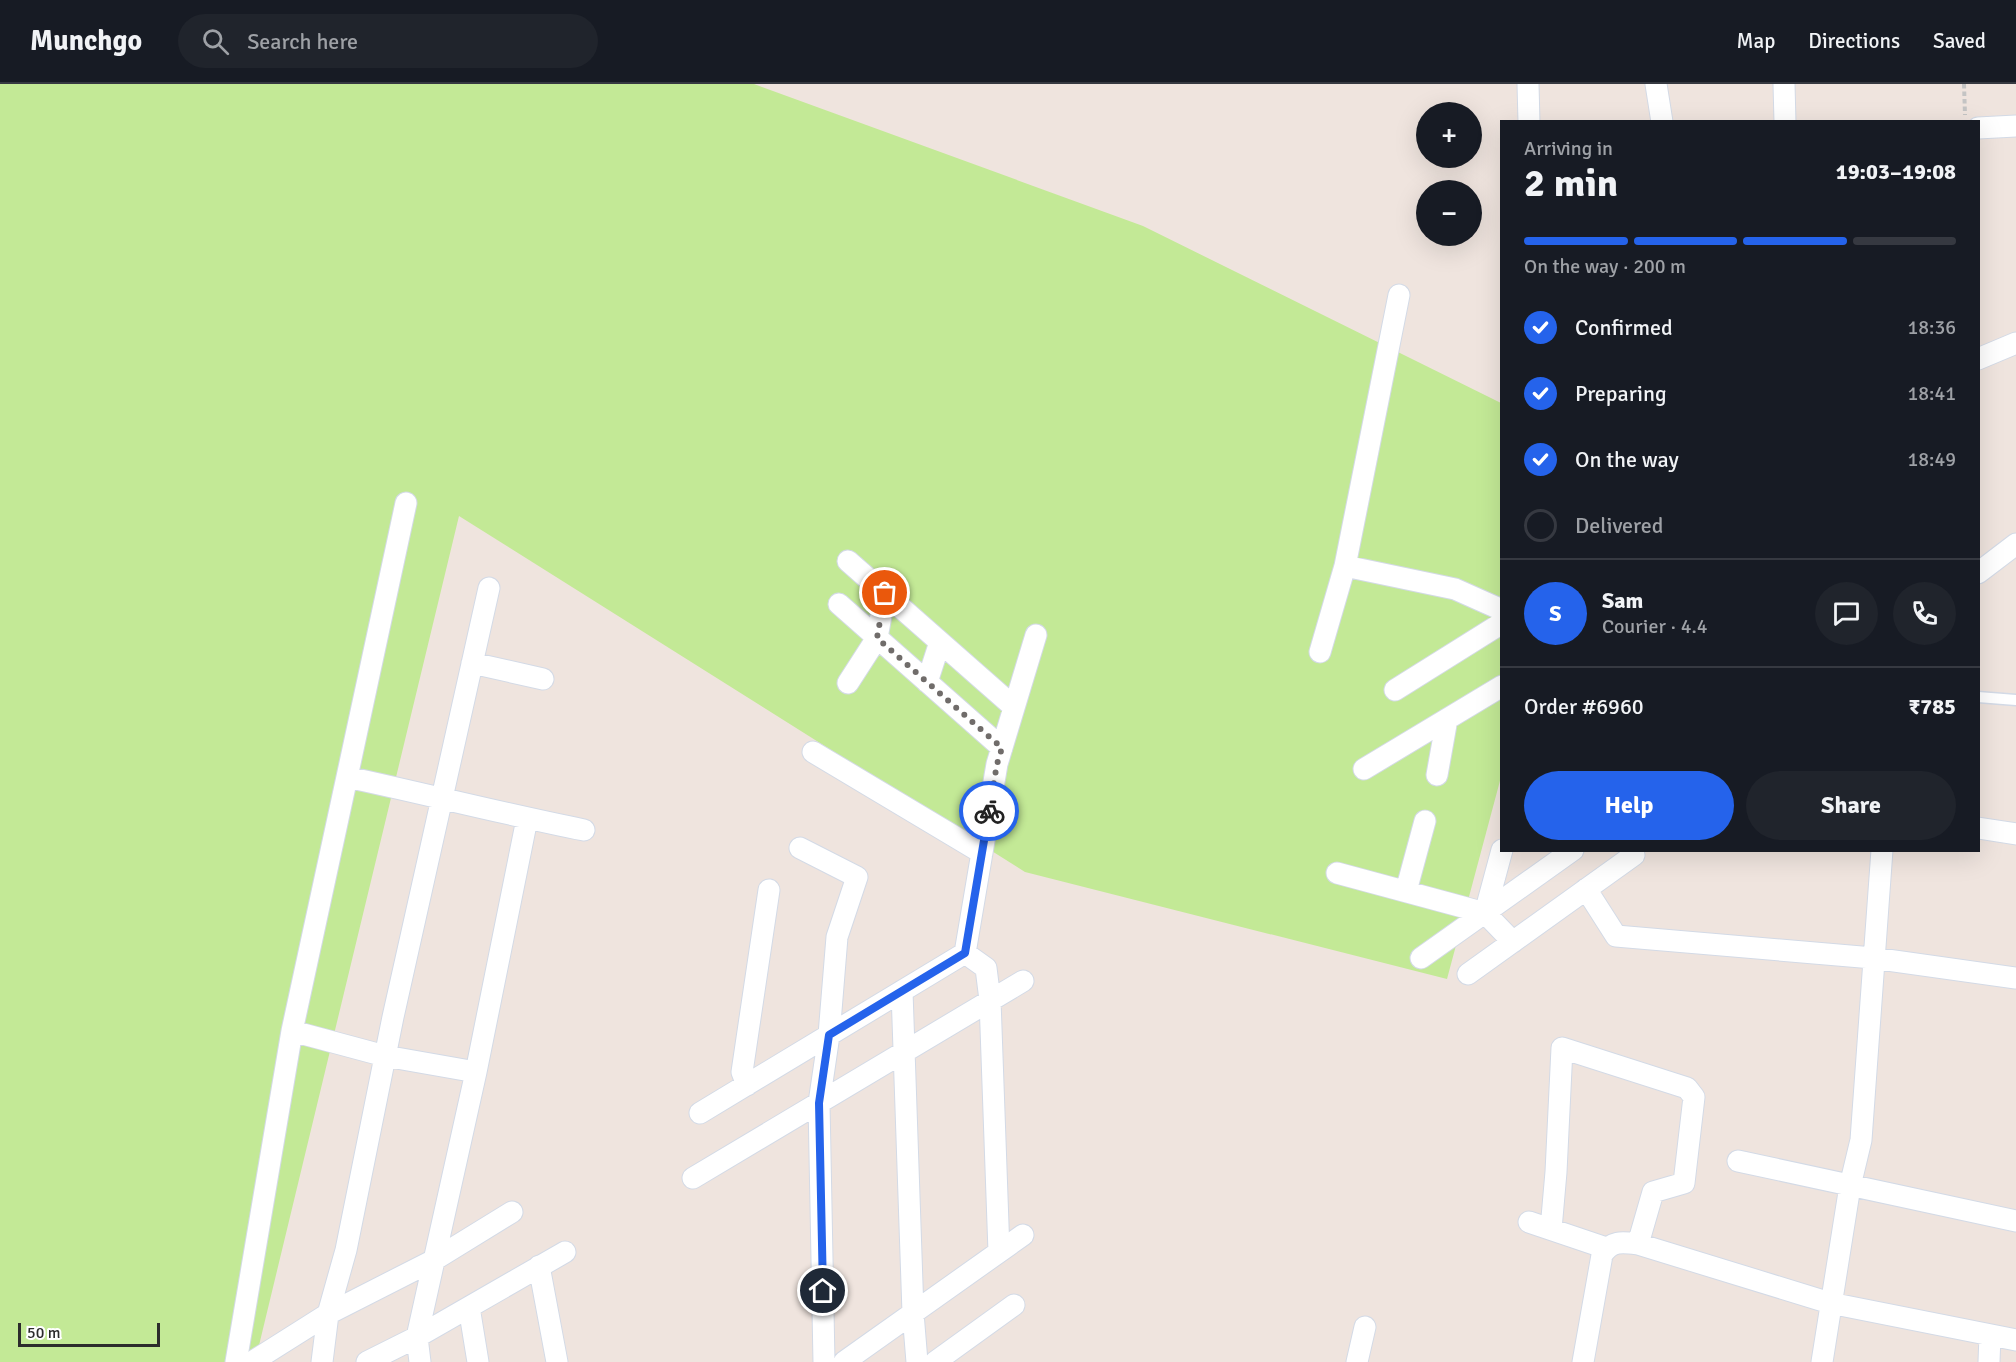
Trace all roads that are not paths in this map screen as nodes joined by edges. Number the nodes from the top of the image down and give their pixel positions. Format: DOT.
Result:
graph roads {
  1 [pos="1528,84"];
  2 [pos="1656,84"];
  3 [pos="1784,84"];
  4 [pos="1529,120"];
  5 [pos="1662,120"];
  6 [pos="1785,120"];
  7 [pos="2016,126"];
  8 [pos="1980,128"];
  9 [pos="1399,295"];
  10 [pos="2016,343"];
  11 [pos="1980,358"];
  12 [pos="406,503"];
  13 [pos="2016,544"];
  14 [pos="848,561"];
  15 [pos="1345,566"];
  16 [pos="1980,571"];
  17 [pos="489,588"];
  18 [pos="885,593"];
  19 [pos="839,604"];
  20 [pos="1500,609"];
  21 [pos="1500,624"];
  22 [pos="1036,635"];
  23 [pos="877,638"];
  24 [pos="940,642"];
  25 [pos="1320,652"];
  26 [pos="472,663"];
  27 [pos="543,679"];
  28 [pos="927,682"];
  29 [pos="848,683"];
  30 [pos="1500,687"];
  31 [pos="1395,690"];
  32 [pos="1980,697"];
  33 [pos="2016,700"];
  34 [pos="1014,707"];
  35 [pos="1448,719"];
  36 [pos="1002,748"];
  37 [pos="813,752"];
  38 [pos="1364,769"];
  39 [pos="1437,775"];
  40 [pos="347,777"];
  41 [pos="443,798"];
  42 [pos="527,819"];
  43 [pos="1425,821"];
  44 [pos="1980,828"];
  45 [pos="584,830"];
  46 [pos="2016,834"];
  47 [pos="800,848"];
  48 [pos="1501,852"];
  49 [pos="1570,852"];
  50 [pos="1882,852"];
  51 [pos="982,853"];
  52 [pos="1634,855"];
  53 [pos="1337,873"];
  54 [pos="1586,889"];
  55 [pos="769,890"];
  56 [pos="1406,891"];
  57 [pos="1485,913"];
  58 [pos="1513,942"];
  59 [pos="965,953"];
  60 [pos="1421,958"];
  61 [pos="1873,958"];
  62 [pos="1468,974"];
  63 [pos="2016,978"];
  64 [pos="1023,981"];
  65 [pos="902,991"];
  66 [pos="990,1000"];
  67 [pos="292,1031"];
  68 [pos="829,1035"];
  69 [pos="905,1052"];
  70 [pos="385,1056"];
  71 [pos="476,1072"];
  72 [pos="747,1085"];
  73 [pos="819,1103"];
  74 [pos="700,1113"];
  75 [pos="1738,1161"];
  76 [pos="693,1178"];
  77 [pos="1850,1186"];
  78 [pos="512,1212"];
  79 [pos="2016,1221"];
  80 [pos="1528,1222"];
  81 [pos="1551,1229"];
  82 [pos="1023,1235"];
  83 [pos="1638,1244"];
  84 [pos="1606,1248"];
  85 [pos="565,1252"];
  86 [pos="999,1252"];
  87 [pos="434,1260"];
  88 [pos="539,1266"];
  89 [pos="1830,1303"];
  90 [pos="1014,1305"];
  91 [pos="469,1307"];
  92 [pos="913,1313"];
  93 [pos="328,1314"];
  94 [pos="1365,1327"];
  95 [pos="1990,1335"];
  96 [pos="417,1337"];
  97 [pos="2016,1340"];
  98 [pos="236,1362"];
  99 [pos="252,1362"];
  100 [pos="322,1362"];
  101 [pos="367,1362"];
  102 [pos="420,1362"];
  103 [pos="478,1362"];
  104 [pos="557,1362"];
  105 [pos="824,1362"];
  106 [pos="844,1362"];
  107 [pos="917,1362"];
  108 [pos="935,1362"];
  109 [pos="1357,1362"];
  110 [pos="1583,1362"];
  111 [pos="1822,1362"];
  112 [pos="1989,1362"];
  1 -- 4 [label="street"];
  2 -- 5 [label="street"];
  3 -- 6 [label="street"];
  7 -- 8 [label="street"];
  9 -- 15 [label="street"];
  10 -- 11 [label="street"];
  12 -- 40 [label="street"];
  13 -- 16 [label="street"];
  14 -- 18 [label="street"];
  15 -- 20 [label="street"];
  15 -- 25 [label="street"];
  17 -- 26 [label="street"];
  18 -- 23 [label="street"];
  18 -- 24 [label="street"];
  19 -- 23 [label="street"];
  21 -- 31 [label="street"];
  22 -- 34 [label="street"];
  23 -- 28 [label="street"];
  23 -- 29 [label="street"];
  24 -- 28 [label="street"];
  24 -- 34 [label="street"];
  26 -- 27 [label="street"];
  26 -- 41 [label="street"];
  28 -- 36 [label="street"];
  30 -- 35 [label="street"];
  32 -- 33 [label="lane"];
  34 -- 36 [label="street"];
  35 -- 38 [label="street"];
  35 -- 39 [label="street"];
  36 -- 51 [label="street"];
  37 -- 51 [label="street"];
  40 -- 41 [label="street"];
  40 -- 67 [label="street"];
  41 -- 42 [label="street"];
  41 -- 70 [label="street"];
  42 -- 45 [label="street"];
  42 -- 71 [label="street"];
  43 -- 56 [label="street"];
  44 -- 46 [label="street"];
  47 -- 68 [label="street"];
  48 -- 57 [label="street"];
  49 -- 57 [label="street"];
  50 -- 61 [label="street"];
  51 -- 59 [label="street"];
  52 -- 54 [label="street"];
  53 -- 56 [label="street"];
  54 -- 58 [label="street"];
  54 -- 61 [label="street"];
  55 -- 72 [label="street"];
  56 -- 57 [label="street"];
  57 -- 58 [label="street"];
  57 -- 60 [label="street"];
  58 -- 62 [label="street"];
  59 -- 65 [label="street"];
  59 -- 66 [label="street"];
  61 -- 63 [label="street"];
  61 -- 77 [label="street"];
  64 -- 66 [label="street"];
  65 -- 68 [label="street"];
  65 -- 69 [label="street"];
  66 -- 69 [label="street"];
  66 -- 86 [label="street"];
  67 -- 70 [label="street"];
  67 -- 98 [label="street"];
  68 -- 72 [label="street"];
  68 -- 73 [label="street"];
  69 -- 73 [label="street"];
  69 -- 92 [label="street"];
  70 -- 71 [label="street"];
  70 -- 93 [label="street"];
  71 -- 87 [label="street"];
  72 -- 74 [label="street"];
  73 -- 76 [label="street"];
  73 -- 105 [label="street"];
  75 -- 77 [label="street"];
  77 -- 79 [label="street"];
  77 -- 89 [label="street"];
  78 -- 87 [label="street"];
  80 -- 81 [label="street"];
  81 -- 83 [label="street"];
  81 -- 84 [label="street"];
  82 -- 86 [label="street"];
  83 -- 84 [label="street"];
  83 -- 89 [label="street"];
  84 -- 110 [label="street"];
  85 -- 88 [label="street"];
  86 -- 92 [label="street"];
  87 -- 93 [label="street"];
  87 -- 96 [label="street"];
  88 -- 91 [label="street"];
  88 -- 104 [label="street"];
  89 -- 95 [label="street"];
  89 -- 111 [label="street"];
  90 -- 108 [label="street"];
  91 -- 96 [label="street"];
  91 -- 103 [label="street"];
  92 -- 106 [label="street"];
  92 -- 107 [label="street"];
  93 -- 99 [label="street"];
  93 -- 100 [label="street"];
  94 -- 109 [label="street"];
  95 -- 97 [label="street"];
  95 -- 112 [label="street"];
  96 -- 101 [label="street"];
  96 -- 102 [label="street"];
}
